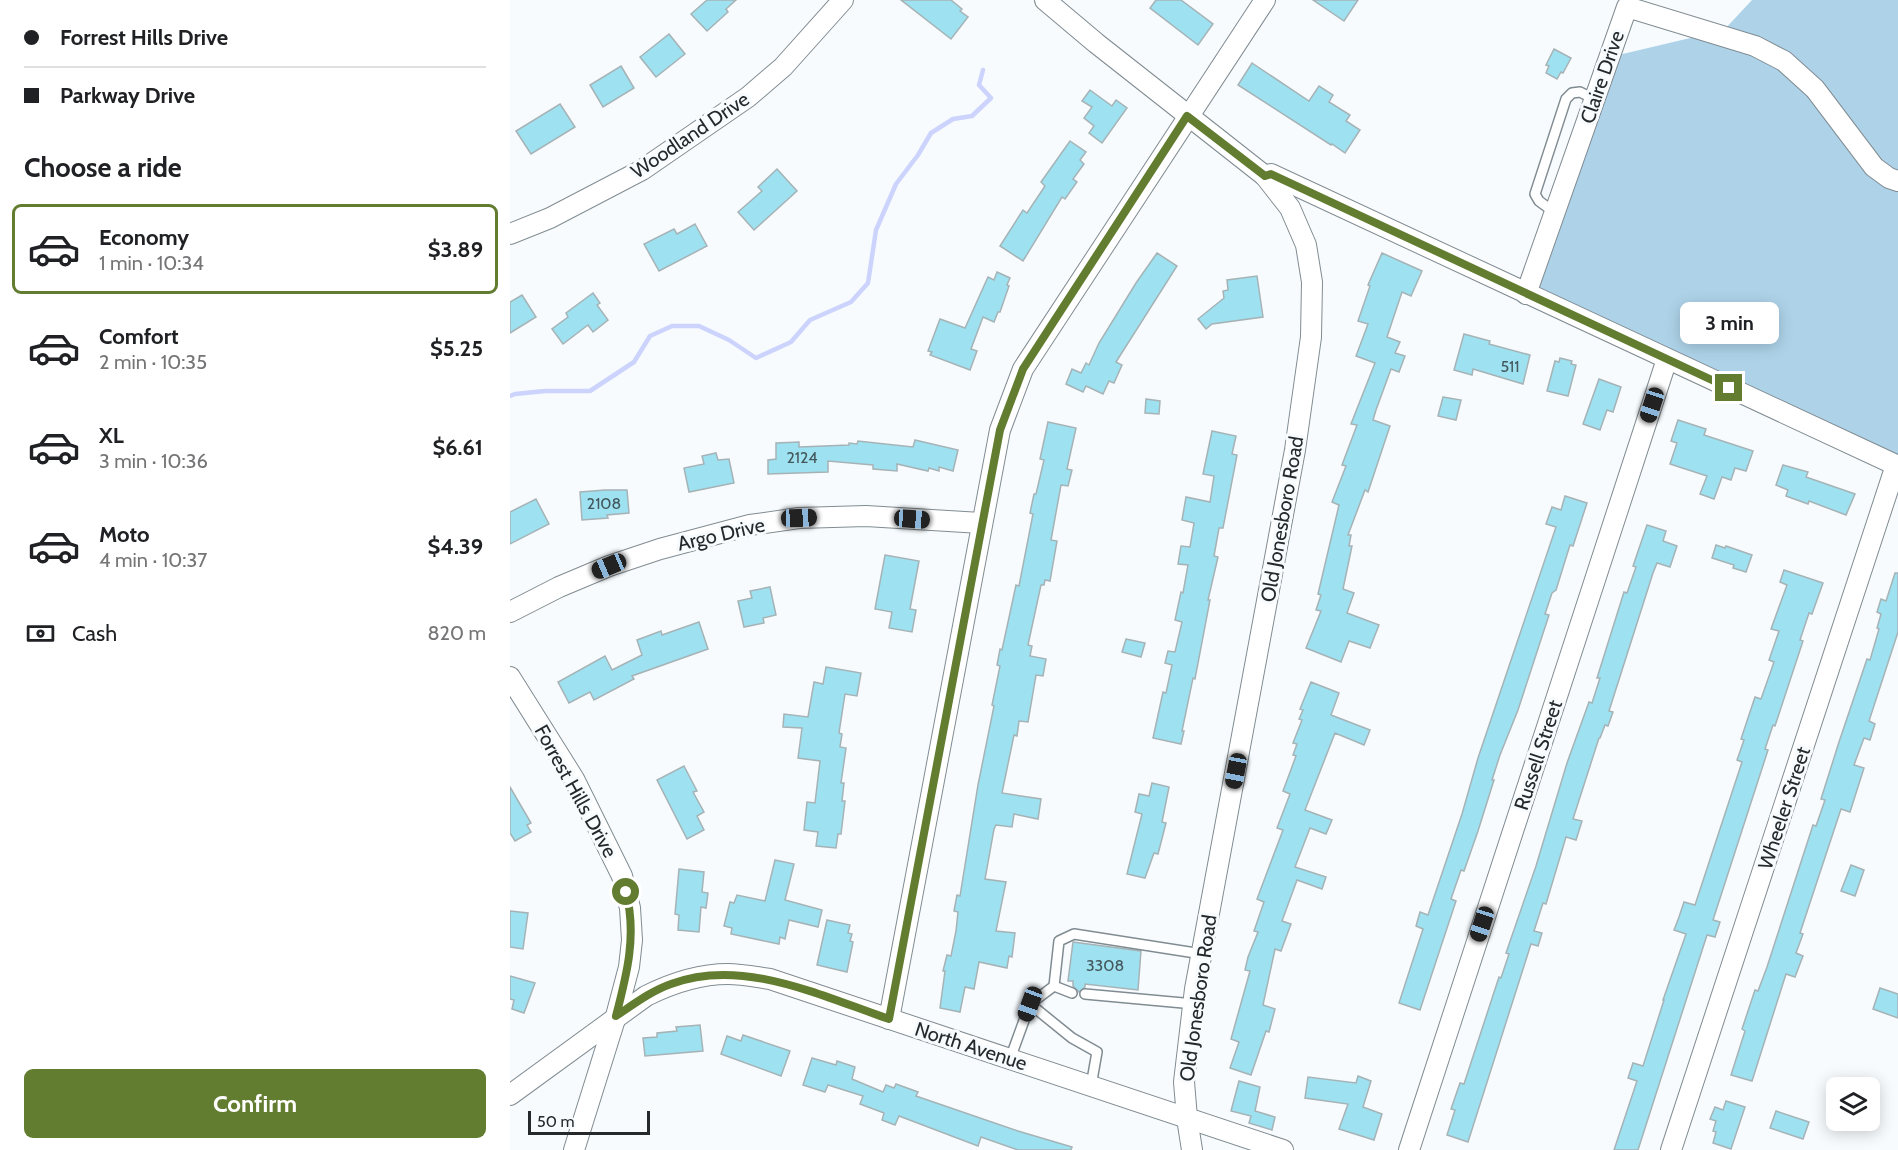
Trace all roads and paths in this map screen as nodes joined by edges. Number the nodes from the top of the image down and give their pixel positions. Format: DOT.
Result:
graph roads {
  1 [pos="843,0"];
  2 [pos="1045,0"];
  3 [pos="1265,0"];
  4 [pos="1596,94"];
  5 [pos="1187,116"];
  6 [pos="1265,176"];
  7 [pos="1898,181"];
  8 [pos="1554,212"];
  9 [pos="510,234"];
  10 [pos="1526,294"];
  11 [pos="1667,359"];
  12 [pos="1897,466"];
  13 [pos="981,523"];
  14 [pos="510,612"];
  15 [pos="510,677"];
  16 [pos="1202,954"];
  17 [pos="1053,986"];
  18 [pos="1072,993"];
  19 [pos="1085,994"];
  20 [pos="1030,1004"];
  21 [pos="1194,1004"];
  22 [pos="616,1016"];
  23 [pos="889,1019"];
  24 [pos="1010,1059"];
  25 [pos="1091,1086"];
  26 [pos="511,1094"];
  27 [pos="1186,1118"];
  28 [pos="574,1150"];
  29 [pos="1192,1150"];
  30 [pos="1283,1150"];
  31 [pos="1409,1150"];
  32 [pos="1671,1150"];
  1 -- 9 [label="street, Woodland Drive"];
  2 -- 5 [label="street, Old Jonesboro Road"];
  3 -- 5 [label="street"];
  4 -- 7 [label="street, Claire Drive"];
  4 -- 8 [label="street, Claire Drive"];
  4 -- 8 [label="lane"];
  5 -- 6 [label="street, Old Jonesboro Road"];
  5 -- 13 [label="street"];
  6 -- 10 [label="street"];
  6 -- 16 [label="street, Old Jonesboro Road"];
  8 -- 10 [label="street, Claire Drive"];
  10 -- 11 [label="street"];
  11 -- 12 [label="street"];
  11 -- 31 [label="street, Russell Street"];
  12 -- 32 [label="street, Wheeler Street"];
  13 -- 14 [label="street, Argo Drive"];
  13 -- 23 [label="street"];
  15 -- 22 [label="street, Forrest Hills Drive"];
  16 -- 17 [label="lane"];
  16 -- 21 [label="street, Old Jonesboro Road"];
  17 -- 18 [label="lane"];
  17 -- 20 [label="lane"];
  19 -- 21 [label="lane"];
  20 -- 24 [label="lane"];
  20 -- 25 [label="lane"];
  21 -- 27 [label="street, Old Jonesboro Road"];
  22 -- 23 [label="street, North Avenue"];
  22 -- 26 [label="street, North Avenue"];
  22 -- 28 [label="street, Forrest Hills Drive"];
  23 -- 24 [label="street, North Avenue"];
  24 -- 25 [label="street, North Avenue"];
  25 -- 27 [label="street, North Avenue"];
  27 -- 29 [label="street, Old Jonesboro Road"];
  27 -- 30 [label="street, North Avenue"];
}
